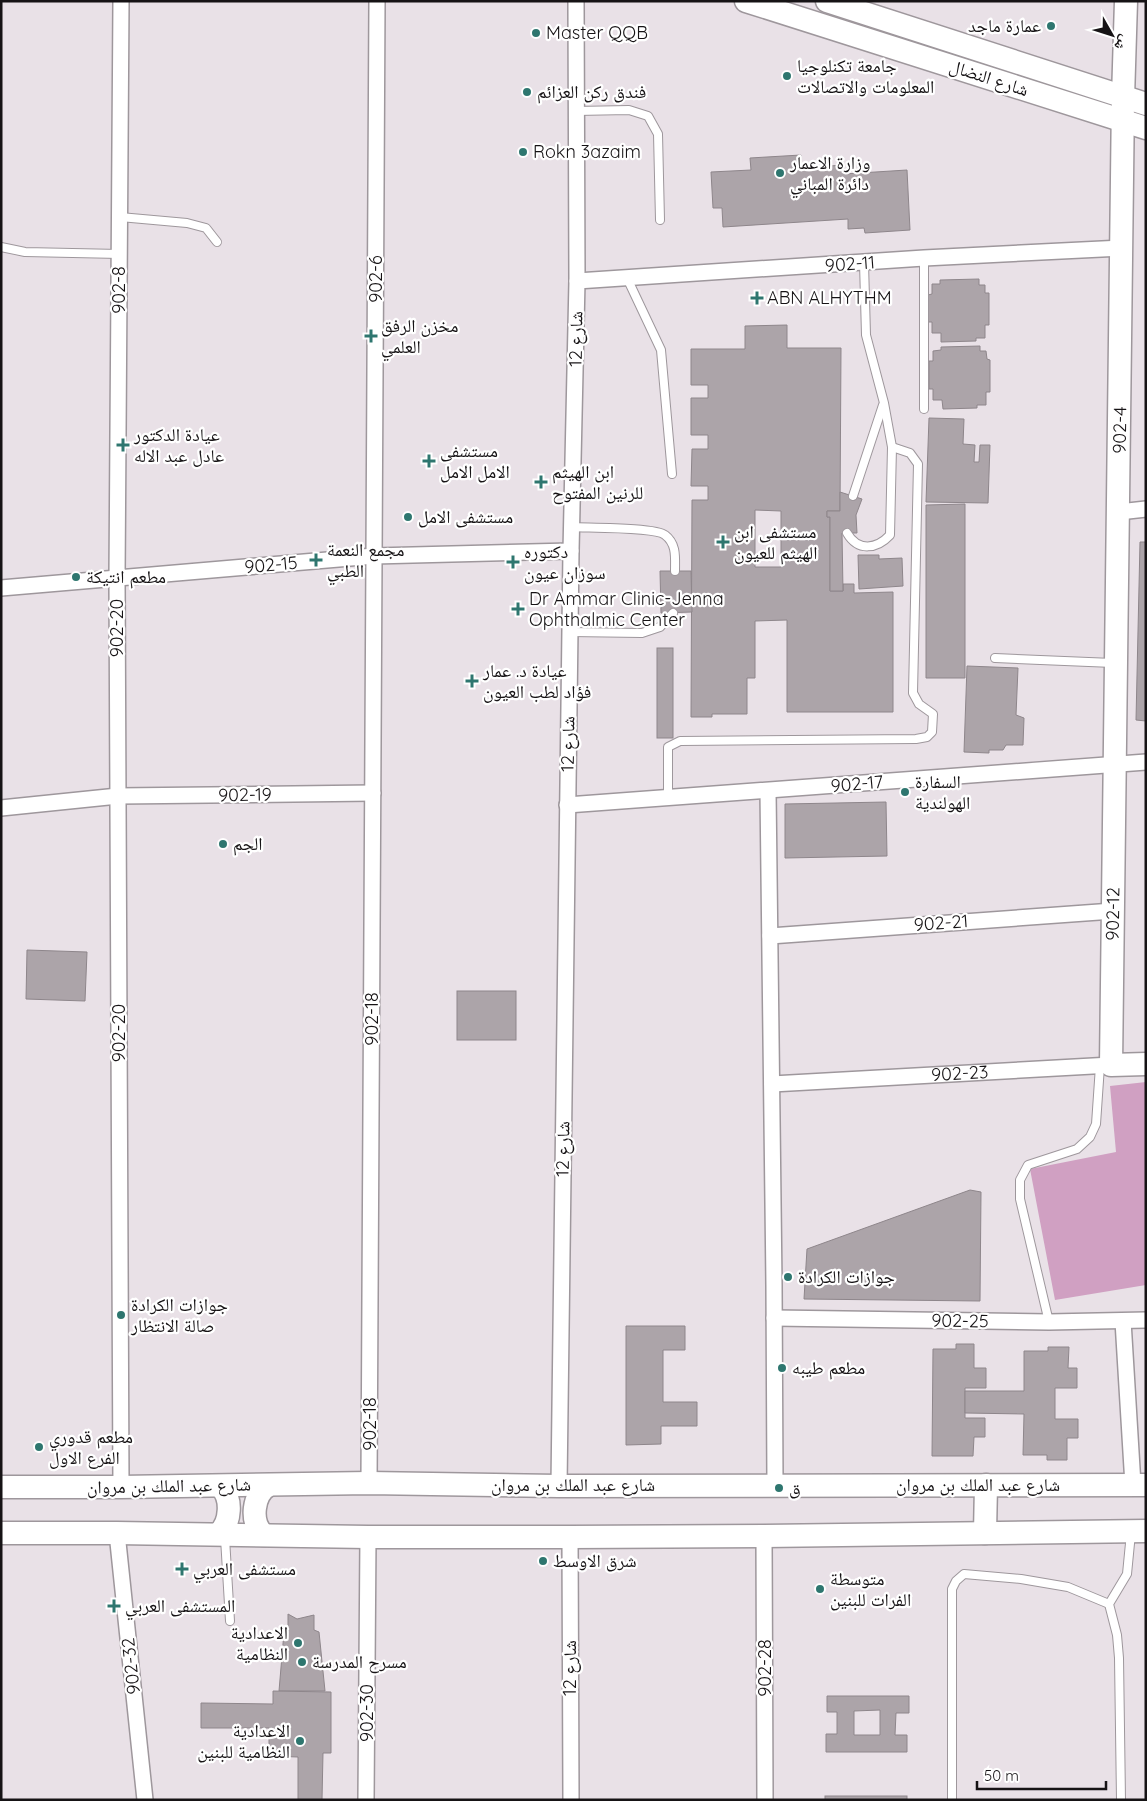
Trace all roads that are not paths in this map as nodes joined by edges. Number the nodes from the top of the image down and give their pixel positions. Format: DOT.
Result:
graph roads {
  1 [pos="121,1"];
  2 [pos="377,1"];
  3 [pos="576,1"];
  4 [pos="746,1"];
  5 [pos="827,1"];
  6 [pos="1126,1"];
  7 [pos="1123,98"];
  8 [pos="1146,104"];
  9 [pos="576,111"];
  10 [pos="1124,122"];
  11 [pos="1146,128"];
  12 [pos="120,217"];
  13 [pos="660,220"];
  14 [pos="217,242"];
  15 [pos="1,247"];
  16 [pos="1122,248"];
  17 [pos="120,254"];
  18 [pos="924,258"];
  19 [pos="864,263"];
  20 [pos="626,278"];
  21 [pos="577,280"];
  22 [pos="884,404"];
  23 [pos="924,409"];
  24 [pos="892,447"];
  25 [pos="672,474"];
  26 [pos="853,496"];
  27 [pos="1146,510"];
  28 [pos="1119,512"];
  29 [pos="571,527"];
  30 [pos="847,533"];
  31 [pos="571,551"];
  32 [pos="374,556"];
  33 [pos="675,571"];
  34 [pos="117,578"];
  35 [pos="1,588"];
  36 [pos="673,613"];
  37 [pos="570,632"];
  38 [pos="995,658"];
  39 [pos="1117,663"];
  40 [pos="1146,762"];
  41 [pos="1115,763"];
  42 [pos="768,791"];
  43 [pos="373,793"];
  44 [pos="118,796"];
  45 [pos="668,798"];
  46 [pos="567,805"];
  47 [pos="1,808"];
  48 [pos="1113,911"];
  49 [pos="770,936"];
  50 [pos="1146,1064"];
  51 [pos="1106,1066"];
  52 [pos="772,1084"];
  53 [pos="774,1318"];
  54 [pos="1146,1320"];
  55 [pos="1123,1321"];
  56 [pos="1048,1322"];
  57 [pos="370,1482"];
  58 [pos="269,1484"];
  59 [pos="986,1484"];
  60 [pos="775,1485"];
  61 [pos="1139,1485"];
  62 [pos="220,1486"];
  63 [pos="559,1486"];
  64 [pos="121,1487"];
  65 [pos="1,1488"];
  66 [pos="1138,1531"];
  67 [pos="1,1533"];
  68 [pos="117,1533"];
  69 [pos="985,1533"];
  70 [pos="221,1534"];
  71 [pos="264,1535"];
  72 [pos="764,1536"];
  73 [pos="368,1537"];
  74 [pos="570,1537"];
  75 [pos="1109,1604"];
  76 [pos="230,1621"];
  77 [pos="145,1800"];
  78 [pos="366,1800"];
  79 [pos="571,1800"];
  80 [pos="765,1800"];
  81 [pos="952,1800"];
  82 [pos="1121,1800"];
  1 -- 12 [label="street, 902-8"];
  2 -- 32 [label="street, 902-6"];
  3 -- 9 [label="street, شارع 12"];
  4 -- 10 [label="street, شارع النضال"];
  5 -- 7 [label="street, شارع النضال"];
  6 -- 7 [label="street, 902-4"];
  7 -- 8 [label="street, شارع النضال"];
  7 -- 10 [label="street, 902-4"];
  9 -- 13 [label="lane"];
  9 -- 21 [label="street, شارع 12"];
  10 -- 11 [label="street, شارع النضال"];
  10 -- 16 [label="street, 902-4"];
  12 -- 14 [label="lane"];
  12 -- 17 [label="street, 902-8"];
  15 -- 17 [label="lane"];
  16 -- 18 [label="street, 902-11"];
  16 -- 28 [label="street, 902-4"];
  17 -- 34 [label="street, 902-8"];
  18 -- 19 [label="street, 902-11"];
  18 -- 23 [label="lane"];
  19 -- 20 [label="street, 902-11"];
  19 -- 22 [label="lane"];
  20 -- 21 [label="street, 902-11"];
  20 -- 25 [label="lane"];
  21 -- 29 [label="street, شارع 12"];
  22 -- 24 [label="lane"];
  22 -- 26 [label="lane"];
  24 -- 30 [label="lane"];
  24 -- 45 [label="lane"];
  27 -- 28 [label="street"];
  28 -- 39 [label="street, 902-4"];
  29 -- 31 [label="street, شارع 12"];
  29 -- 33 [label="lane"];
  31 -- 32 [label="street, 902-15"];
  31 -- 37 [label="street, شارع 12"];
  32 -- 34 [label="street, 902-15"];
  32 -- 43 [label="street, 902-18"];
  34 -- 35 [label="street, 902-15"];
  34 -- 44 [label="street, 902-20"];
  36 -- 37 [label="lane"];
  37 -- 46 [label="street, شارع 12"];
  38 -- 39 [label="lane"];
  39 -- 41 [label="street, 902-4"];
  40 -- 41 [label="street, 902-17"];
  41 -- 42 [label="street, 902-17"];
  41 -- 48 [label="street, 902-12"];
  42 -- 45 [label="street, 902-17"];
  42 -- 49 [label="street"];
  43 -- 44 [label="street, 902-19"];
  43 -- 57 [label="street, 902-18"];
  44 -- 47 [label="street, 902-19"];
  44 -- 64 [label="street, 902-20"];
  45 -- 46 [label="street, 902-17"];
  46 -- 63 [label="street, شارع 12"];
  48 -- 49 [label="street, 902-21"];
  48 -- 51 [label="street, 902-12"];
  49 -- 52 [label="street"];
  50 -- 51 [label="street, 902-23"];
  51 -- 52 [label="street, 902-23"];
  51 -- 56 [label="lane"];
  52 -- 53 [label="street"];
  53 -- 56 [label="street, 902-25"];
  53 -- 60 [label="street"];
  54 -- 55 [label="street, 902-25"];
  55 -- 56 [label="street, 902-25"];
  55 -- 61 [label="street"];
  57 -- 58 [label="street, شارع عبد الملك بن مروان"];
  57 -- 63 [label="street, شارع عبد الملك بن مروان"];
  58 -- 62 [label="street, شارع عبد الملك بن مروان"];
  58 -- 71 [label="street"];
  59 -- 60 [label="street, شارع عبد الملك بن مروان"];
  59 -- 61 [label="street, شارع عبد الملك بن مروان"];
  59 -- 69 [label="street"];
  60 -- 63 [label="street, شارع عبد الملك بن مروان"];
  62 -- 64 [label="street, شارع عبد الملك بن مروان"];
  62 -- 70 [label="street"];
  64 -- 65 [label="street, شارع عبد الملك بن مروان"];
  66 -- 69 [label="street"];
  66 -- 75 [label="lane"];
  67 -- 68 [label="street"];
  68 -- 70 [label="street"];
  68 -- 77 [label="street, 902-32"];
  69 -- 72 [label="street"];
  70 -- 71 [label="street"];
  70 -- 76 [label="lane"];
  71 -- 73 [label="street"];
  72 -- 74 [label="street"];
  72 -- 80 [label="street, 902-28"];
  73 -- 74 [label="street"];
  73 -- 78 [label="street, 902-30"];
  74 -- 79 [label="street, شارع 12"];
  75 -- 81 [label="lane"];
  75 -- 82 [label="lane"];
}
